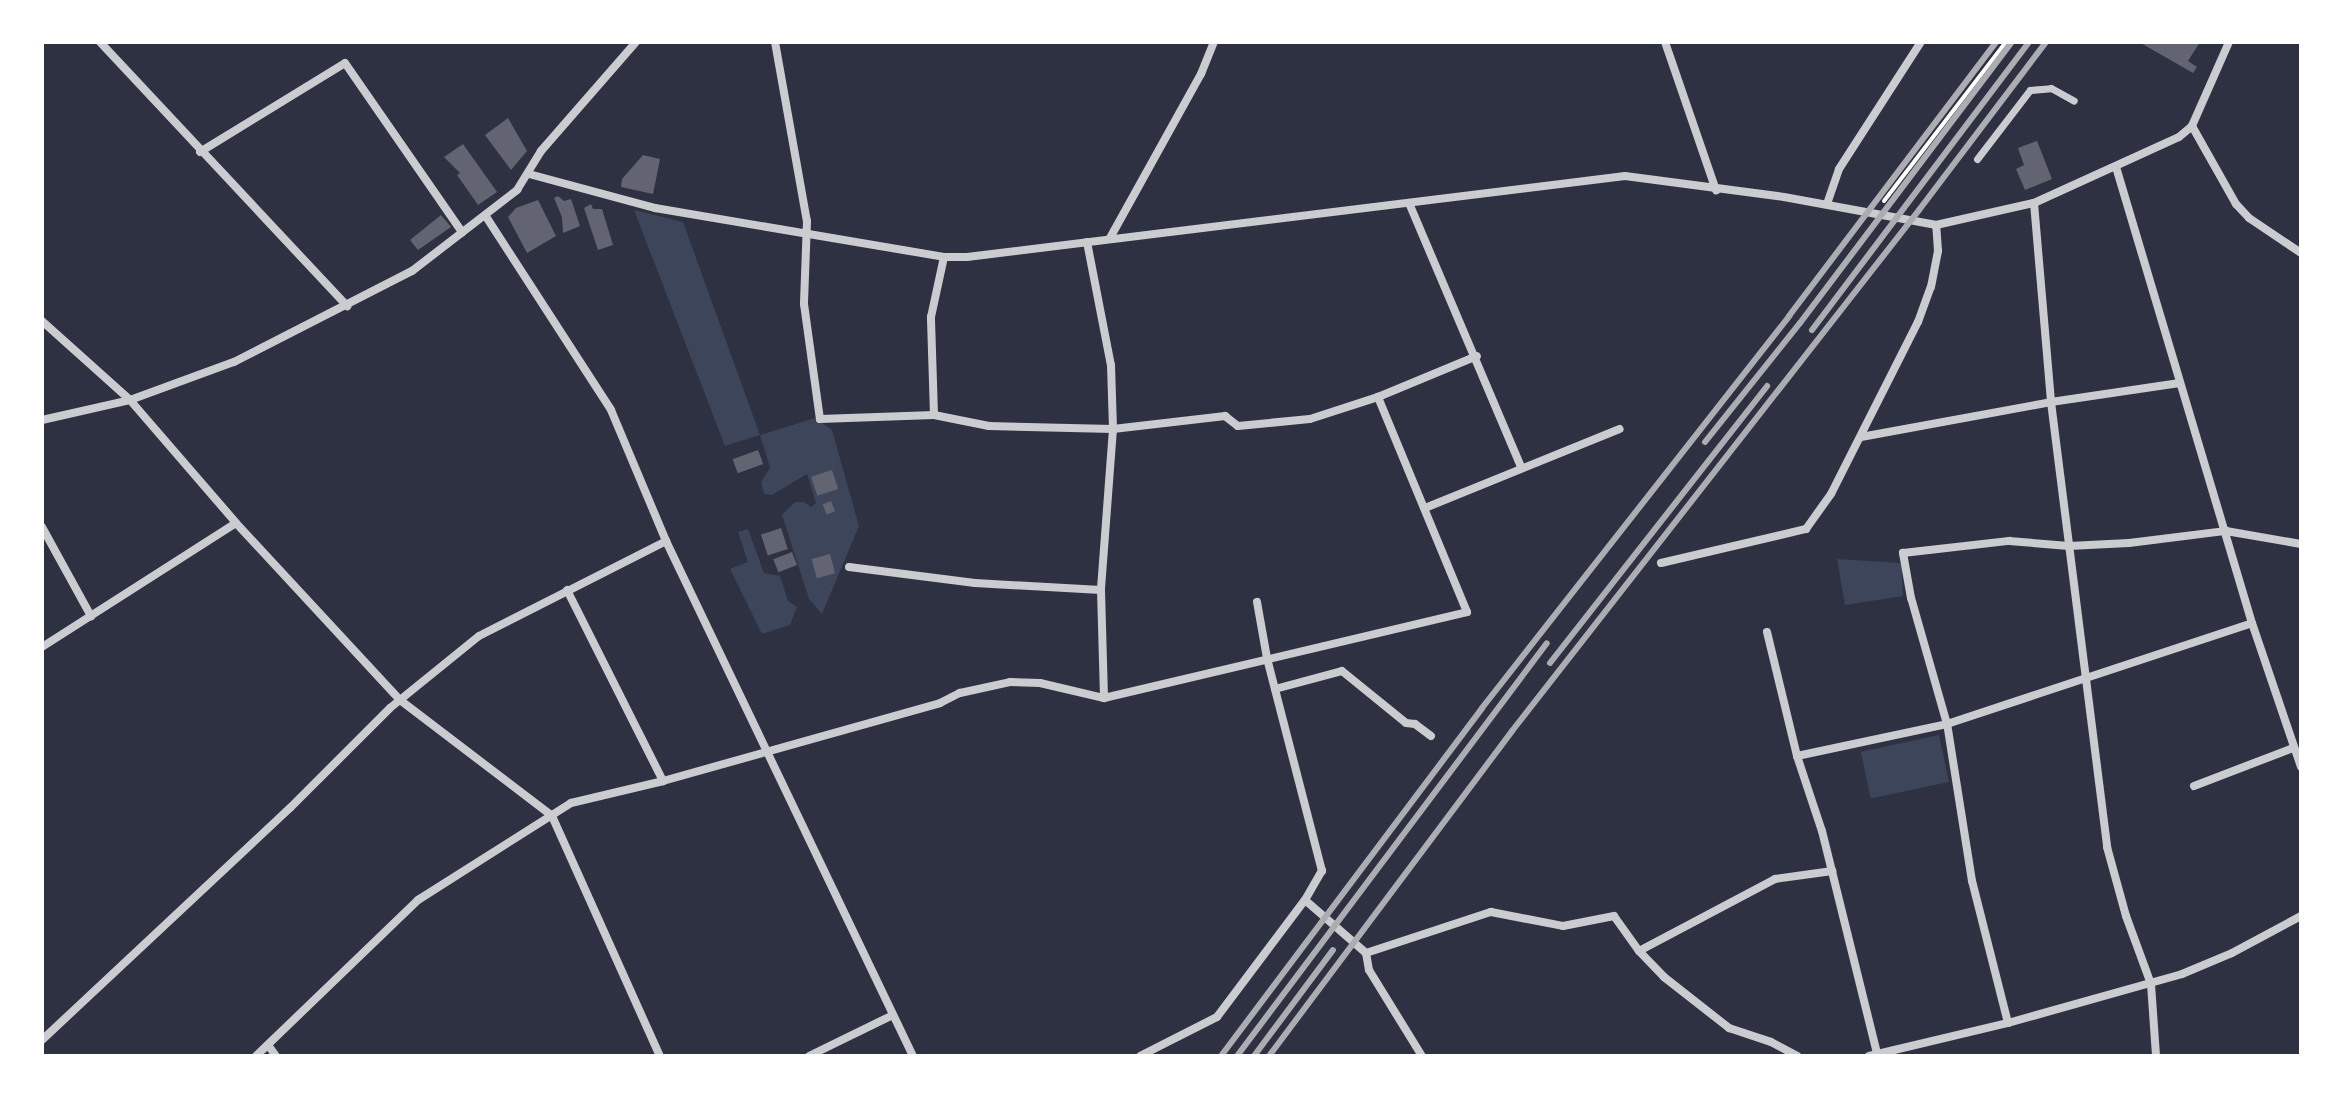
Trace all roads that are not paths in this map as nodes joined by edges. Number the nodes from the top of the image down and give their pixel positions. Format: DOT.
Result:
graph roads {
  1 [pos="100,42"];
  2 [pos="636,42"];
  3 [pos="775,42"];
  4 [pos="1214,42"];
  5 [pos="1665,42"];
  6 [pos="1921,42"];
  7 [pos="2229,42"];
  8 [pos="2074,101"];
  9 [pos="2192,126"];
  10 [pos="200,152"];
  11 [pos="1977,159"];
  12 [pos="2116,167"];
  13 [pos="529,174"];
  14 [pos="1716,190"];
  15 [pos="1409,203"];
  16 [pos="2034,203"];
  17 [pos="1827,204"];
  18 [pos="485,215"];
  19 [pos="1936,225"];
  20 [pos="462,232"];
  21 [pos="806,234"];
  22 [pos="1110,238"];
  23 [pos="1087,242"];
  24 [pos="2301,253"];
  25 [pos="944,257"];
  26 [pos="347,306"];
  27 [pos="42,321"];
  28 [pos="1477,356"];
  29 [pos="2180,383"];
  30 [pos="1378,397"];
  31 [pos="130,400"];
  32 [pos="2051,402"];
  33 [pos="934,415"];
  34 [pos="42,420"];
  35 [pos="1113,429"];
  36 [pos="1620,429"];
  37 [pos="1861,437"];
  38 [pos="1521,467"];
  39 [pos="1425,508"];
  40 [pos="236,523"];
  41 [pos="42,527"];
  42 [pos="2226,531"];
  43 [pos="666,541"];
  44 [pos="2301,544"];
  45 [pos="2069,546"];
  46 [pos="1661,563"];
  47 [pos="849,567"];
  48 [pos="567,590"];
  49 [pos="1101,590"];
  50 [pos="1257,602"];
  51 [pos="91,616"];
  52 [pos="2252,623"];
  53 [pos="1767,632"];
  54 [pos="42,647"];
  55 [pos="1267,658"];
  56 [pos="2087,676"];
  57 [pos="1275,689"];
  58 [pos="1104,698"];
  59 [pos="400,700"];
  60 [pos="1947,724"];
  61 [pos="1431,736"];
  62 [pos="2293,748"];
  63 [pos="769,751"];
  64 [pos="1797,756"];
  65 [pos="2301,767"];
  66 [pos="663,781"];
  67 [pos="2194,786"];
  68 [pos="552,816"];
  69 [pos="1832,871"];
  70 [pos="1305,900"];
  71 [pos="2301,916"];
  72 [pos="1639,951"];
  73 [pos="1366,953"];
  74 [pos="2151,984"];
  75 [pos="893,1015"];
  76 [pos="2008,1023"];
  77 [pos="42,1040"];
  78 [pos="268,1045"];
  79 [pos="1873,1055"];
  80 [pos="256,1056"];
  81 [pos="276,1056"];
  82 [pos="660,1056"];
  83 [pos="809,1056"];
  84 [pos="913,1056"];
  85 [pos="1140,1056"];
  86 [pos="1422,1056"];
  87 [pos="1797,1056"];
  88 [pos="2156,1056"];
  1 -- 10 [label="street"];
  2 -- 13 [label="street"];
  3 -- 21 [label="street"];
  4 -- 22 [label="street"];
  5 -- 14 [label="street"];
  6 -- 17 [label="street"];
  7 -- 9 [label="street"];
  8 -- 11 [label="street"];
  9 -- 12 [label="street"];
  9 -- 24 [label="street"];
  10 -- 20 [label="street"];
  10 -- 26 [label="street"];
  12 -- 16 [label="street"];
  12 -- 29 [label="street"];
  13 -- 18 [label="street"];
  13 -- 21 [label="street"];
  14 -- 15 [label="street"];
  14 -- 17 [label="street"];
  15 -- 22 [label="street"];
  15 -- 28 [label="street"];
  16 -- 19 [label="street"];
  16 -- 32 [label="street"];
  17 -- 19 [label="street"];
  18 -- 20 [label="street"];
  18 -- 43 [label="street"];
  19 -- 37 [label="street"];
  20 -- 26 [label="street"];
  21 -- 25 [label="street"];
  21 -- 33 [label="street"];
  22 -- 23 [label="street"];
  23 -- 25 [label="street"];
  23 -- 35 [label="street"];
  25 -- 33 [label="street"];
  26 -- 31 [label="street"];
  27 -- 31 [label="street"];
  28 -- 30 [label="street"];
  28 -- 38 [label="street"];
  29 -- 32 [label="street"];
  29 -- 42 [label="street"];
  30 -- 35 [label="street"];
  30 -- 39 [label="street"];
  31 -- 34 [label="street"];
  31 -- 40 [label="street"];
  32 -- 37 [label="street"];
  32 -- 45 [label="street"];
  33 -- 35 [label="street"];
  35 -- 49 [label="street"];
  36 -- 38 [label="street"];
  37 -- 46 [label="street"];
  38 -- 39 [label="street"];
  39 -- 55 [label="street"];
  40 -- 51 [label="street"];
  40 -- 59 [label="street"];
  41 -- 51 [label="street"];
  42 -- 44 [label="street"];
  42 -- 45 [label="street"];
  42 -- 52 [label="street"];
  43 -- 48 [label="street"];
  43 -- 63 [label="street"];
  45 -- 56 [label="street"];
  45 -- 60 [label="street"];
  47 -- 49 [label="street"];
  48 -- 59 [label="street"];
  48 -- 66 [label="street"];
  49 -- 58 [label="street"];
  50 -- 55 [label="street"];
  51 -- 54 [label="street"];
  52 -- 56 [label="street"];
  52 -- 62 [label="street"];
  53 -- 64 [label="street"];
  55 -- 57 [label="street"];
  55 -- 58 [label="street"];
  56 -- 60 [label="street"];
  56 -- 74 [label="street"];
  57 -- 61 [label="street"];
  57 -- 70 [label="street"];
  58 -- 63 [label="street"];
  59 -- 68 [label="street"];
  59 -- 77 [label="street"];
  60 -- 64 [label="street"];
  60 -- 76 [label="street"];
  62 -- 65 [label="street"];
  62 -- 67 [label="street"];
  63 -- 66 [label="street"];
  63 -- 75 [label="street"];
  64 -- 69 [label="street"];
  66 -- 68 [label="street"];
  68 -- 78 [label="street"];
  68 -- 82 [label="street"];
  69 -- 72 [label="street"];
  69 -- 79 [label="street"];
  70 -- 73 [label="street"];
  70 -- 85 [label="street"];
  71 -- 74 [label="street"];
  72 -- 73 [label="street"];
  72 -- 87 [label="street"];
  73 -- 86 [label="street"];
  74 -- 76 [label="street"];
  74 -- 88 [label="street"];
  75 -- 83 [label="street"];
  75 -- 84 [label="street"];
  76 -- 79 [label="street"];
  78 -- 80 [label="street"];
  78 -- 81 [label="street"];
}
